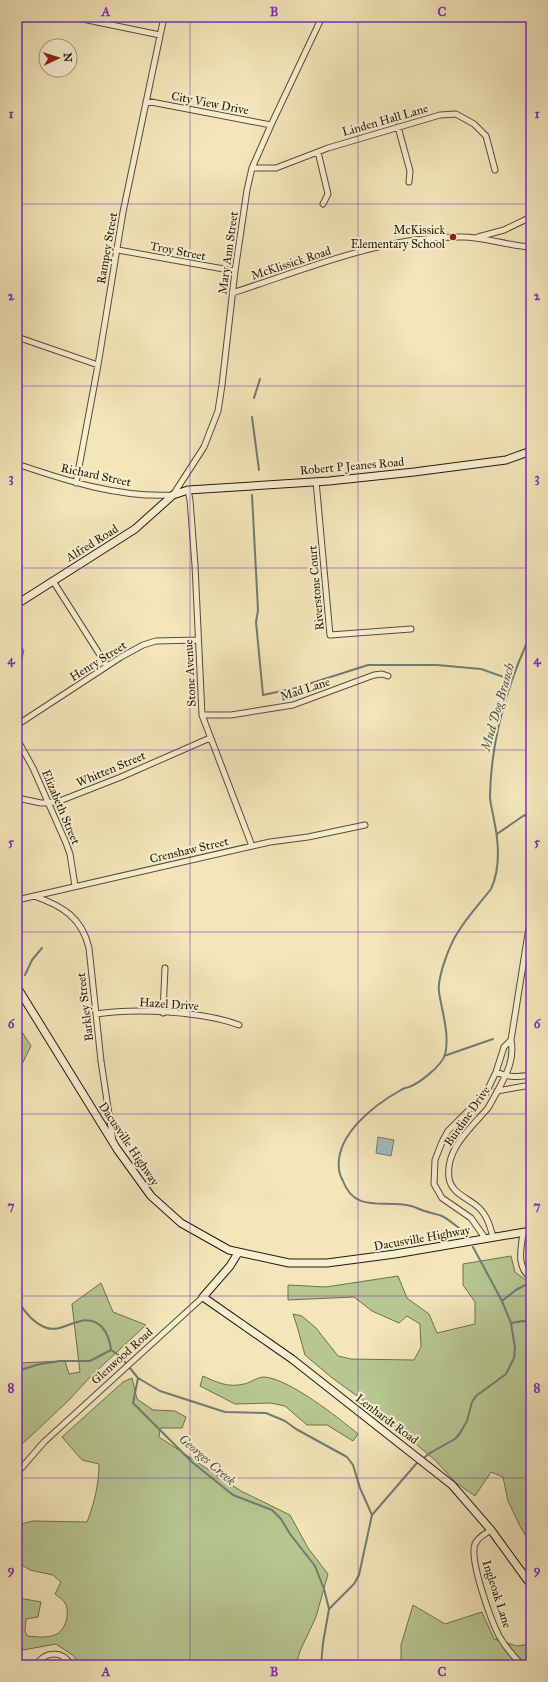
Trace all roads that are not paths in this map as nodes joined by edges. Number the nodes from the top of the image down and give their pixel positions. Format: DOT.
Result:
graph roads {
  1 [pos="72,17"];
  2 [pos="164,17"];
  3 [pos="322,17"];
  4 [pos="160,35"];
  5 [pos="146,101"];
  6 [pos="271,125"];
  7 [pos="398,127"];
  8 [pos="318,152"];
  9 [pos="252,168"];
  10 [pos="494,170"];
  11 [pos="409,182"];
  12 [pos="323,204"];
  13 [pos="531,217"];
  14 [pos="475,238"];
  15 [pos="531,247"];
  16 [pos="118,250"];
  17 [pos="235,271"];
  18 [pos="232,292"];
  19 [pos="17,337"];
  20 [pos="98,365"];
  21 [pos="531,451"];
  22 [pos="17,464"];
  23 [pos="316,481"];
  24 [pos="76,483"];
  25 [pos="188,490"];
  26 [pos="173,495"];
  27 [pos="53,581"];
  28 [pos="17,604"];
  29 [pos="412,629"];
  30 [pos="198,640"];
  31 [pos="107,666"];
  32 [pos="388,676"];
  33 [pos="202,715"];
  34 [pos="17,725"];
  35 [pos="210,738"];
  36 [pos="17,739"];
  37 [pos="17,798"];
  38 [pos="49,804"];
  39 [pos="366,825"];
  40 [pos="252,846"];
  41 [pos="75,886"];
  42 [pos="34,896"];
  43 [pos="17,900"];
  44 [pos="531,915"];
  45 [pos="165,968"];
  46 [pos="17,987"];
  47 [pos="163,1013"];
  48 [pos="96,1014"];
  49 [pos="239,1025"];
  50 [pos="511,1040"];
  51 [pos="496,1072"];
  52 [pos="531,1075"];
  53 [pos="506,1076"];
  54 [pos="531,1085"];
  55 [pos="497,1091"];
  56 [pos="114,1143"];
  57 [pos="531,1232"];
  58 [pos="523,1233"];
  59 [pos="489,1238"];
  60 [pos="238,1253"];
  61 [pos="531,1278"];
  62 [pos="203,1296"];
  63 [pos="17,1473"];
  64 [pos="491,1530"];
  65 [pos="531,1585"];
  66 [pos="36,1665"];
  67 [pos="71,1665"];
  68 [pos="522,1665"];
  1 -- 4 [label="street"];
  2 -- 4 [label="street, Rampey Street"];
  3 -- 6 [label="street, Mary Ann Street"];
  4 -- 5 [label="street, Rampey Street"];
  5 -- 6 [label="street, City View Drive"];
  5 -- 16 [label="street, Rampey Street"];
  6 -- 9 [label="street, Mary Ann Street"];
  7 -- 8 [label="street, Linden Hall Lane"];
  7 -- 10 [label="street, Linden Hall Lane"];
  7 -- 11 [label="street"];
  8 -- 9 [label="street, Linden Hall Lane"];
  8 -- 12 [label="street"];
  9 -- 17 [label="street, Mary Ann Street"];
  13 -- 14 [label="street, McKlissick Road"];
  14 -- 15 [label="street, McKlissick Road"];
  14 -- 18 [label="street, McKlissick Road"];
  16 -- 17 [label="street, Troy Street"];
  16 -- 20 [label="street, Rampey Street"];
  17 -- 18 [label="street, Mary Ann Street"];
  18 -- 26 [label="street, Mary Ann Street"];
  19 -- 20 [label="street"];
  20 -- 24 [label="street, Rampey Street"];
  21 -- 23 [label="street, Robert P Jeanes Road"];
  22 -- 24 [label="street, Richard Street"];
  23 -- 25 [label="street, Robert P Jeanes Road"];
  23 -- 29 [label="street, Riverstone Court"];
  24 -- 26 [label="street, Richard Street"];
  25 -- 26 [label="street, Robert P Jeanes Road"];
  25 -- 30 [label="street, Stone Avenue"];
  26 -- 27 [label="street, Alfred Road"];
  27 -- 28 [label="street, Alfred Road"];
  27 -- 31 [label="street"];
  30 -- 31 [label="street, Henry Street"];
  30 -- 33 [label="street, Stone Avenue"];
  31 -- 34 [label="street, Henry Street"];
  32 -- 33 [label="street, Mad Lane"];
  33 -- 35 [label="street, Stone Avenue"];
  35 -- 38 [label="street, Whitten Street"];
  35 -- 40 [label="street, Stone Avenue"];
  36 -- 38 [label="street, Elizabeth Street"];
  37 -- 38 [label="street, Whitten Street"];
  38 -- 41 [label="street, Elizabeth Street"];
  39 -- 40 [label="street, Crenshaw Street"];
  40 -- 41 [label="street, Crenshaw Street"];
  41 -- 42 [label="street, Crenshaw Street"];
  42 -- 43 [label="street, Crenshaw Street"];
  42 -- 48 [label="street, Barkley Street"];
  44 -- 50 [label="street, Burdine Drive"];
  45 -- 47 [label="street"];
  46 -- 56 [label="street, Dacusville Highway"];
  47 -- 48 [label="street, Hazel Drive"];
  47 -- 49 [label="street, Hazel Drive"];
  48 -- 56 [label="street, Barkley Street"];
  50 -- 51 [label="street, Burdine Drive"];
  50 -- 53 [label="street, Burdine Drive"];
  51 -- 53 [label="street"];
  51 -- 59 [label="street, Burdine Drive"];
  52 -- 53 [label="street"];
  53 -- 55 [label="street, Burdine Drive"];
  54 -- 55 [label="street"];
  55 -- 59 [label="street, Burdine Drive"];
  56 -- 60 [label="street, Dacusville Highway"];
  57 -- 58 [label="street, Dacusville Highway"];
  58 -- 59 [label="street, Dacusville Highway"];
  58 -- 61 [label="street"];
  59 -- 60 [label="street, Dacusville Highway"];
  60 -- 62 [label="street, Glenwood Road"];
  62 -- 63 [label="street, Glenwood Road"];
  62 -- 64 [label="street, Lenhardt Road"];
  64 -- 65 [label="street, Lenhardt Road"];
  64 -- 68 [label="street, Ingleoak Lane"];
  66 -- 67 [label="street"];
}
